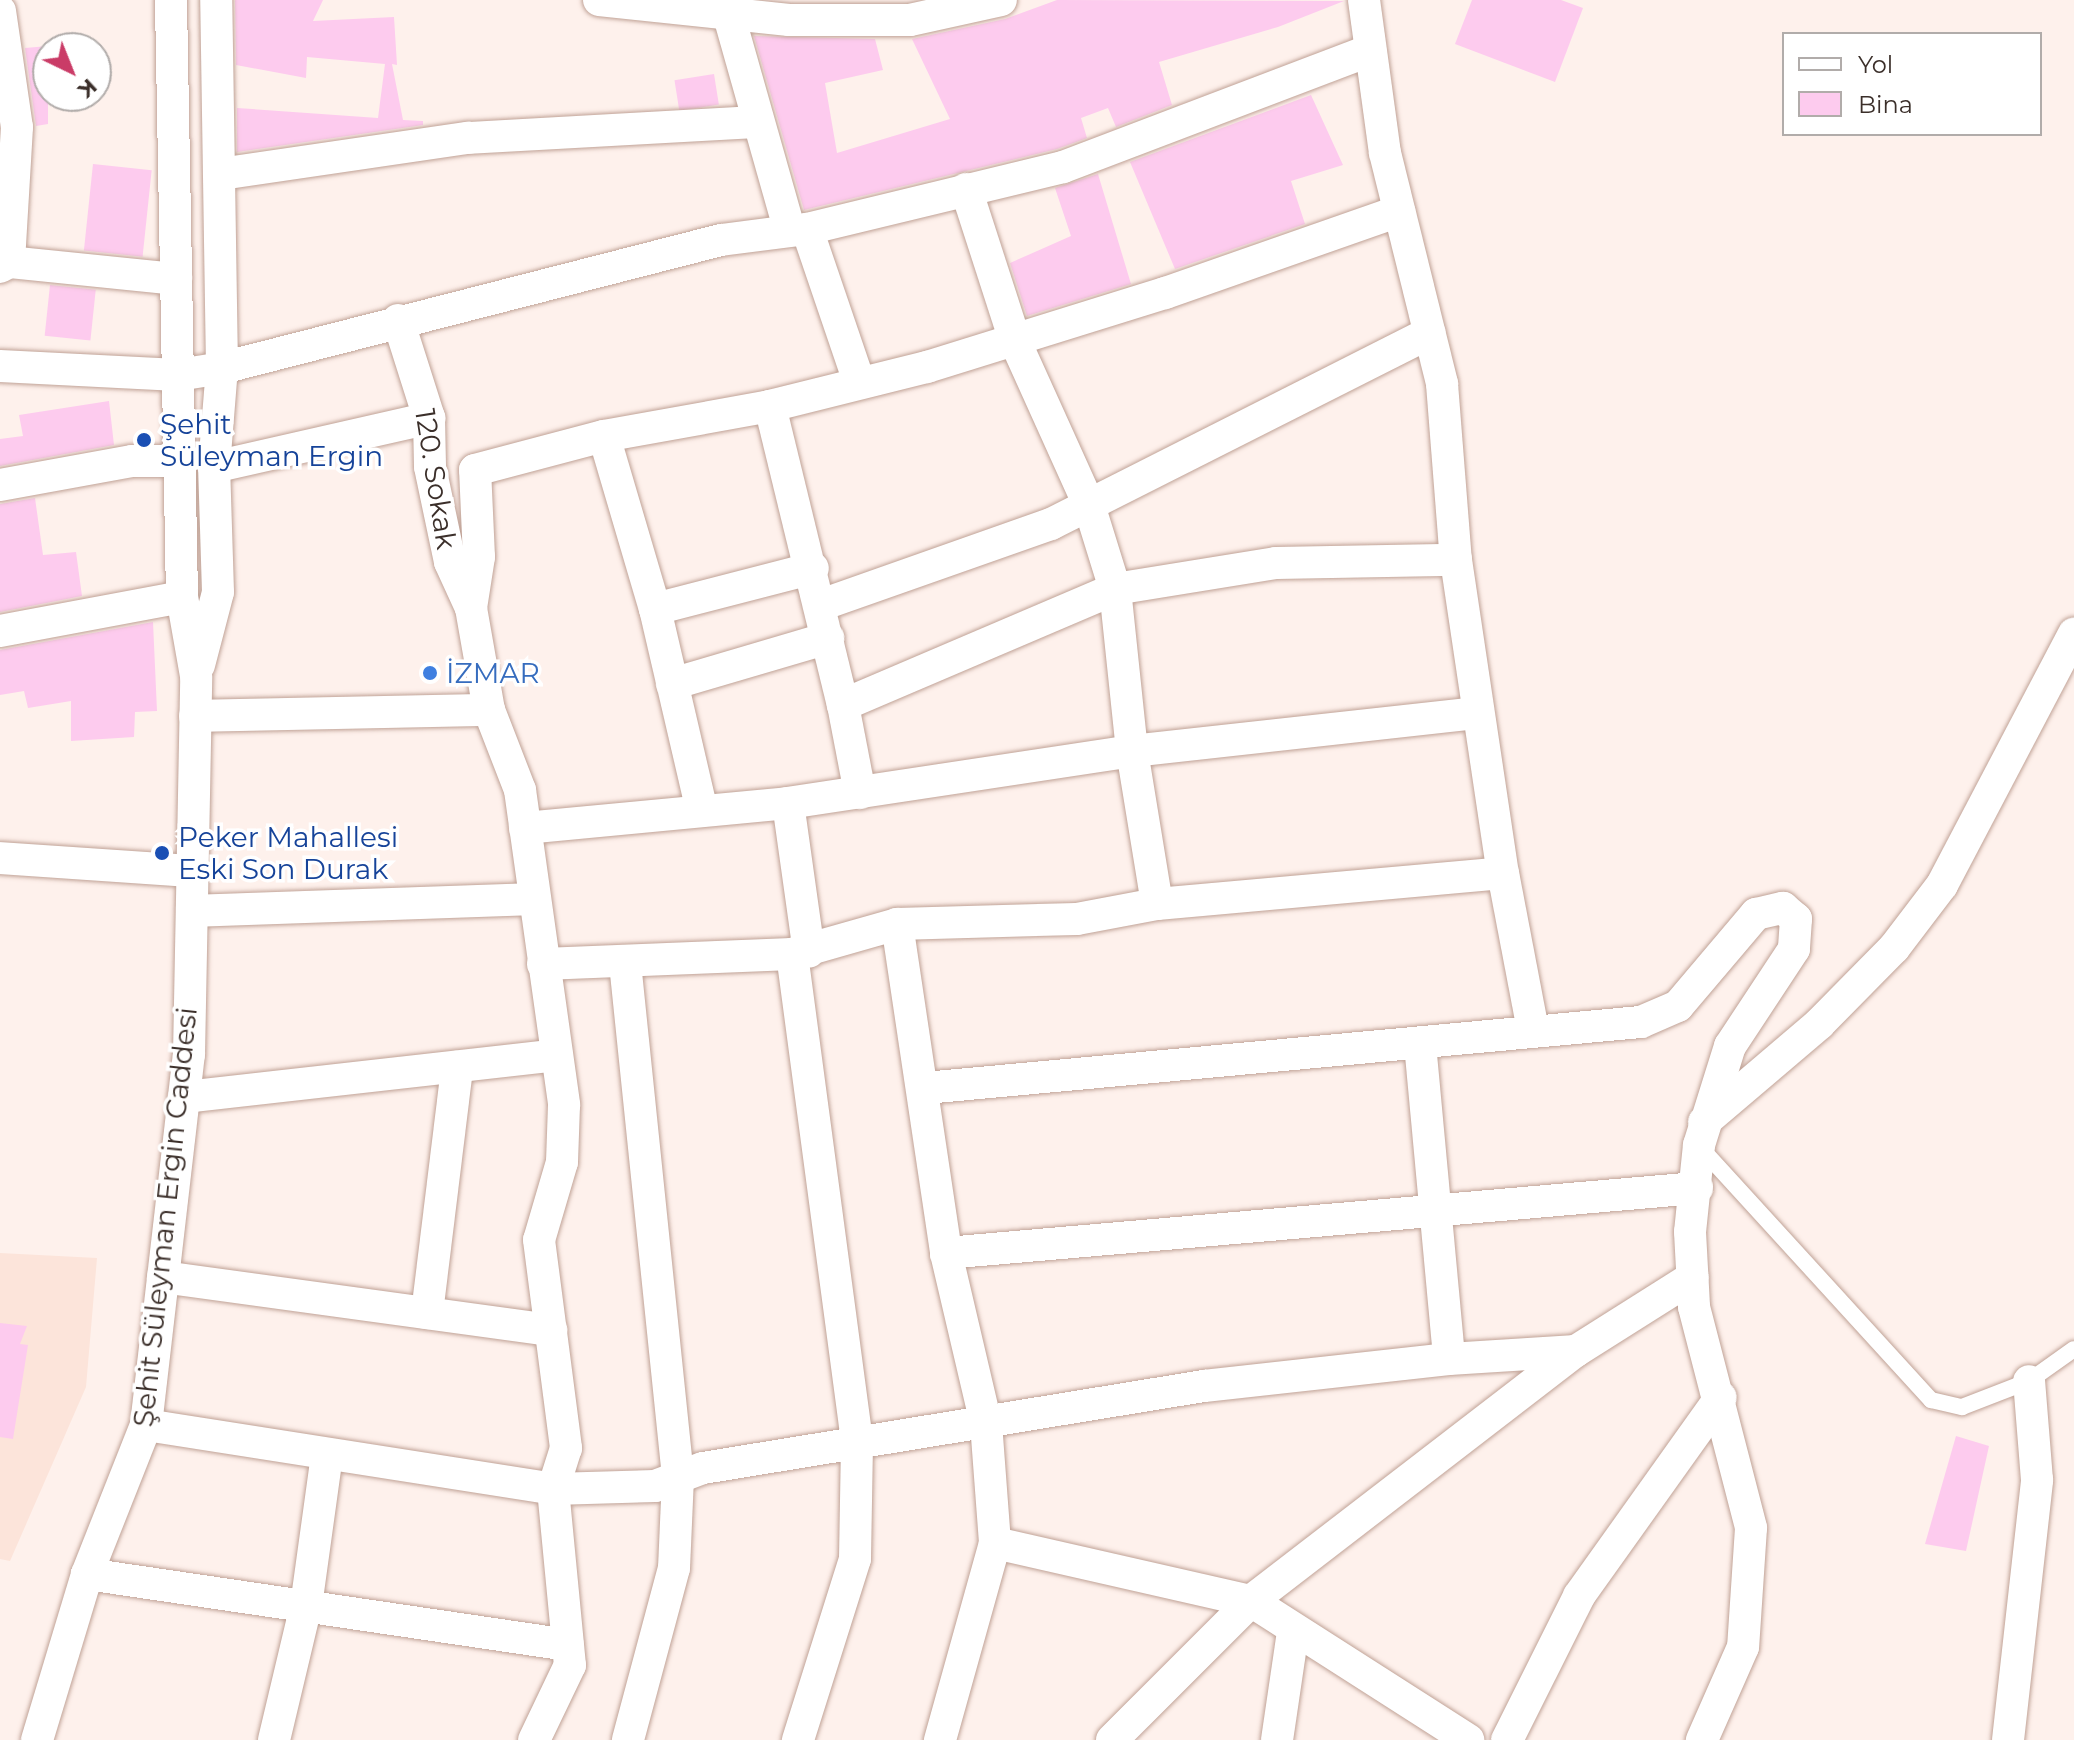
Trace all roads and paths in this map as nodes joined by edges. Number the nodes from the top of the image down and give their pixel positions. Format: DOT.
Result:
graph roads {
  1 [pos="171,0"];
  2 [pos="216,0"];
  3 [pos="599,0"];
  4 [pos="1001,0"];
  5 [pos="1364,0"];
  6 [pos="912,10"];
  7 [pos="729,16"];
  8 [pos="1,18"];
  9 [pos="1368,51"];
  10 [pos="758,122"];
  11 [pos="220,174"];
  12 [pos="966,189"];
  13 [pos="1399,211"];
  14 [pos="798,228"];
  15 [pos="5,265"];
  16 [pos="176,279"];
  17 [pos="398,320"];
  18 [pos="1429,333"];
  19 [pos="1015,341"];
  20 [pos="0,366"];
  21 [pos="222,368"];
  22 [pos="178,375"];
  23 [pos="859,382"];
  24 [pos="770,406"];
  25 [pos="429,418"];
  26 [pos="604,436"];
  27 [pos="179,461"];
  28 [pos="214,467"];
  29 [pos="0,485"];
  30 [pos="1089,505"];
  31 [pos="1456,560"];
  32 [pos="813,568"];
  33 [pos="1115,589"];
  34 [pos="182,597"];
  35 [pos="821,605"];
  36 [pos="471,608"];
  37 [pos="655,609"];
  38 [pos="0,631"];
  39 [pos="2074,634"];
  40 [pos="828,638"];
  41 [pos="196,676"];
  42 [pos="672,684"];
  43 [pos="843,705"];
  44 [pos="489,710"];
  45 [pos="1478,713"];
  46 [pos="195,716"];
  47 [pos="1132,751"];
  48 [pos="860,793"];
  49 [pos="788,803"];
  50 [pos="702,811"];
  51 [pos="525,828"];
  52 [pos="0,858"];
  53 [pos="193,871"];
  54 [pos="1503,873"];
  55 [pos="534,899"];
  56 [pos="1157,904"];
  57 [pos="192,911"];
  58 [pos="897,924"];
  59 [pos="800,953"];
  60 [pos="625,963"];
  61 [pos="543,964"];
  62 [pos="1533,1031"];
  63 [pos="1420,1044"];
  64 [pos="557,1055"];
  65 [pos="457,1067"];
  66 [pos="925,1088"];
  67 [pos="184,1097"];
  68 [pos="1702,1134"];
  69 [pos="1697,1188"];
  70 [pos="1435,1211"];
  71 [pos="946,1253"];
  72 [pos="163,1277"];
  73 [pos="1693,1277"];
  74 [pos="427,1313"];
  75 [pos="551,1330"];
  76 [pos="2074,1349"];
  77 [pos="1576,1351"];
  78 [pos="1449,1359"];
  79 [pos="2029,1381"];
  80 [pos="1721,1397"];
  81 [pos="986,1423"];
  82 [pos="146,1425"];
  83 [pos="857,1444"];
  84 [pos="327,1454"];
  85 [pos="678,1477"];
  86 [pos="553,1489"];
  87 [pos="995,1543"];
  88 [pos="87,1574"];
  89 [pos="1251,1601"];
  90 [pos="306,1606"];
  91 [pos="1293,1631"];
  92 [pos="568,1645"];
  93 [pos="37,1740"];
  94 [pos="274,1740"];
  95 [pos="534,1740"];
  96 [pos="628,1740"];
  97 [pos="798,1740"];
  98 [pos="940,1740"];
  99 [pos="1112,1740"];
  100 [pos="1277,1740"];
  101 [pos="1468,1740"];
  102 [pos="1507,1740"];
  103 [pos="1702,1740"];
  104 [pos="2008,1740"];
  1 -- 16 [label="street, Şehit Süleyman Ergin Caddesi"];
  2 -- 11 [label="street, Şehit Süleyman Ergin Caddesi"];
  3 -- 7 [label="street"];
  4 -- 6 [label="street"];
  5 -- 9 [label="street"];
  6 -- 7 [label="street"];
  7 -- 10 [label="street"];
  8 -- 15 [label="street"];
  9 -- 12 [label="street"];
  9 -- 13 [label="street"];
  10 -- 11 [label="street"];
  10 -- 14 [label="street"];
  11 -- 21 [label="street, Şehit Süleyman Ergin Caddesi"];
  12 -- 14 [label="street"];
  12 -- 19 [label="street"];
  13 -- 18 [label="street"];
  13 -- 19 [label="street"];
  14 -- 17 [label="street"];
  14 -- 23 [label="street"];
  15 -- 16 [label="street"];
  16 -- 22 [label="street, Şehit Süleyman Ergin Caddesi"];
  17 -- 21 [label="street"];
  17 -- 25 [label="street, 120. Sokak"];
  18 -- 30 [label="street"];
  18 -- 31 [label="street"];
  19 -- 23 [label="street"];
  19 -- 30 [label="street"];
  20 -- 22 [label="street"];
  21 -- 22 [label="street"];
  21 -- 28 [label="street, Şehit Süleyman Ergin Caddesi"];
  22 -- 27 [label="street, Şehit Süleyman Ergin Caddesi"];
  23 -- 24 [label="street"];
  24 -- 26 [label="street"];
  24 -- 32 [label="street"];
  25 -- 28 [label="street"];
  25 -- 36 [label="street, 120. Sokak"];
  26 -- 36 [label="street"];
  26 -- 37 [label="street"];
  27 -- 29 [label="street"];
  27 -- 34 [label="street, Şehit Süleyman Ergin Caddesi"];
  28 -- 41 [label="street, Şehit Süleyman Ergin Caddesi"];
  30 -- 33 [label="street"];
  30 -- 35 [label="street"];
  31 -- 33 [label="street"];
  31 -- 45 [label="street"];
  32 -- 35 [label="street"];
  32 -- 37 [label="street"];
  33 -- 43 [label="street"];
  33 -- 47 [label="street"];
  34 -- 38 [label="street"];
  34 -- 41 [label="street, Şehit Süleyman Ergin Caddesi"];
  35 -- 40 [label="street"];
  36 -- 44 [label="street, 120. Sokak"];
  37 -- 42 [label="street"];
  39 -- 68 [label="street"];
  40 -- 42 [label="street"];
  40 -- 43 [label="street"];
  41 -- 46 [label="street, Şehit Süleyman Ergin Caddesi"];
  42 -- 50 [label="street"];
  43 -- 48 [label="street"];
  44 -- 46 [label="street"];
  44 -- 51 [label="street, 120. Sokak"];
  45 -- 47 [label="street"];
  45 -- 54 [label="street"];
  46 -- 53 [label="street, Şehit Süleyman Ergin Caddesi"];
  47 -- 48 [label="street"];
  47 -- 56 [label="street"];
  48 -- 49 [label="street"];
  49 -- 50 [label="street"];
  49 -- 59 [label="street"];
  50 -- 51 [label="street"];
  51 -- 55 [label="street, 120. Sokak"];
  52 -- 53 [label="street"];
  53 -- 57 [label="street, Şehit Süleyman Ergin Caddesi"];
  54 -- 56 [label="street"];
  54 -- 62 [label="street"];
  55 -- 57 [label="street"];
  55 -- 61 [label="street, 120. Sokak"];
  56 -- 58 [label="street"];
  57 -- 67 [label="street, Şehit Süleyman Ergin Caddesi"];
  58 -- 59 [label="street"];
  58 -- 66 [label="street"];
  59 -- 60 [label="street"];
  59 -- 83 [label="street"];
  60 -- 61 [label="street"];
  60 -- 85 [label="street"];
  61 -- 64 [label="street, 120. Sokak"];
  62 -- 63 [label="street"];
  62 -- 68 [label="street"];
  63 -- 66 [label="street"];
  63 -- 70 [label="street"];
  64 -- 65 [label="street"];
  64 -- 75 [label="street, 120. Sokak"];
  65 -- 67 [label="street"];
  65 -- 74 [label="street"];
  66 -- 71 [label="street"];
  67 -- 72 [label="street, Şehit Süleyman Ergin Caddesi"];
  68 -- 69 [label="street"];
  68 -- 79 [label="lane"];
  69 -- 70 [label="street"];
  69 -- 73 [label="street"];
  70 -- 71 [label="street"];
  70 -- 78 [label="street"];
  71 -- 81 [label="street"];
  72 -- 74 [label="street"];
  72 -- 82 [label="street, Şehit Süleyman Ergin Caddesi"];
  73 -- 77 [label="street"];
  73 -- 80 [label="street"];
  74 -- 75 [label="street"];
  75 -- 86 [label="street, 120. Sokak"];
  76 -- 79 [label="lane"];
  77 -- 78 [label="street"];
  77 -- 89 [label="street"];
  78 -- 81 [label="street"];
  79 -- 104 [label="street"];
  80 -- 102 [label="street"];
  80 -- 103 [label="street"];
  81 -- 83 [label="street"];
  81 -- 87 [label="street"];
  82 -- 84 [label="street"];
  82 -- 88 [label="street, Şehit Süleyman Ergin Caddesi"];
  83 -- 85 [label="street"];
  83 -- 97 [label="street"];
  84 -- 86 [label="street"];
  84 -- 90 [label="street"];
  85 -- 86 [label="street"];
  85 -- 96 [label="street"];
  86 -- 92 [label="street"];
  87 -- 89 [label="street"];
  87 -- 98 [label="street"];
  88 -- 90 [label="street"];
  88 -- 93 [label="street, Şehit Süleyman Ergin Caddesi"];
  89 -- 91 [label="street"];
  89 -- 99 [label="street"];
  90 -- 92 [label="street"];
  90 -- 94 [label="street"];
  91 -- 100 [label="street"];
  91 -- 101 [label="street"];
  92 -- 95 [label="street"];
}
